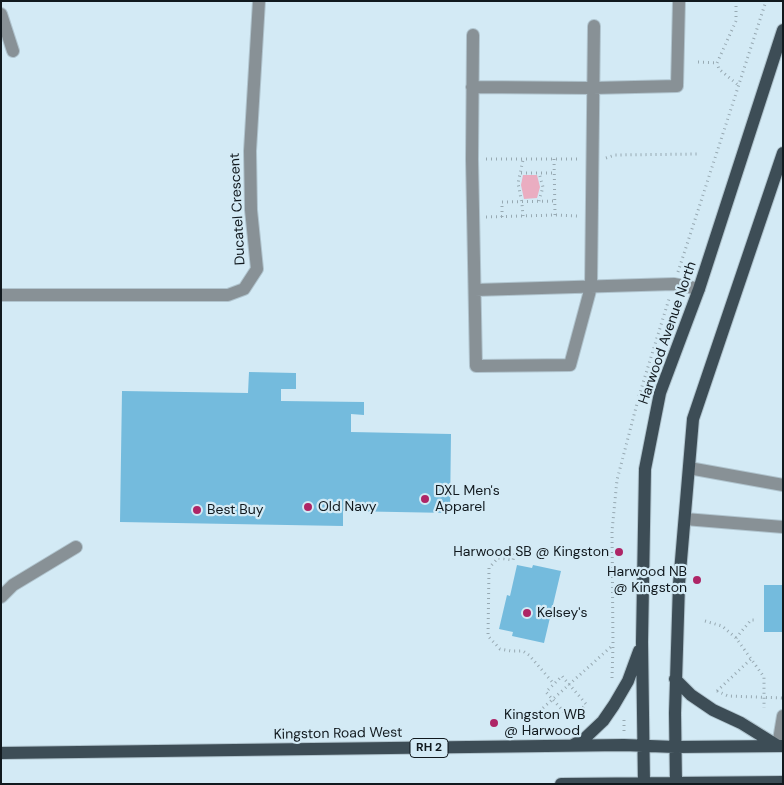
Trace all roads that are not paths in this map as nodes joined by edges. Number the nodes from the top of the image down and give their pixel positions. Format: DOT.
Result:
graph roads {
  1 [pos="259,1"];
  2 [pos="678,1"];
  3 [pos="1,14"];
  4 [pos="594,26"];
  5 [pos="783,30"];
  6 [pos="473,35"];
  7 [pos="13,50"];
  8 [pos="472,87"];
  9 [pos="594,88"];
  10 [pos="783,153"];
  11 [pos="591,287"];
  12 [pos="699,289"];
  13 [pos="475,290"];
  14 [pos="1,295"];
  15 [pos="689,468"];
  16 [pos="783,484"];
  17 [pos="685,519"];
  18 [pos="783,527"];
  19 [pos="76,547"];
  20 [pos="1,597"];
  21 [pos="642,642"];
  22 [pos="675,679"];
  23 [pos="783,716"];
  24 [pos="572,746"];
  25 [pos="644,746"];
  26 [pos="780,746"];
  27 [pos="675,747"];
  28 [pos="1,753"];
  29 [pos="644,783"];
  30 [pos="752,783"];
  31 [pos="774,783"];
  32 [pos="562,784"];
  33 [pos="676,784"];
  1 -- 14 [label="street, Ducatel Crescent"];
  2 -- 9 [label="street"];
  3 -- 7 [label="street"];
  4 -- 9 [label="street"];
  5 -- 12 [label="main road, Harwood Avenue North"];
  6 -- 8 [label="street"];
  8 -- 9 [label="street"];
  8 -- 13 [label="street"];
  9 -- 11 [label="street"];
  10 -- 15 [label="main road"];
  11 -- 12 [label="street"];
  11 -- 13 [label="street"];
  11 -- 13 [label="street"];
  12 -- 21 [label="main road, Harwood Avenue North"];
  15 -- 16 [label="street"];
  15 -- 17 [label="main road"];
  17 -- 18 [label="street"];
  17 -- 22 [label="main road"];
  19 -- 20 [label="street"];
  21 -- 24 [label="main road"];
  21 -- 25 [label="main road, Harwood Avenue North"];
  22 -- 26 [label="main road"];
  22 -- 27 [label="main road"];
  23 -- 26 [label="street"];
  24 -- 25 [label="main road, Kingston Road West / RH 2"];
  24 -- 28 [label="main road, Kingston Road West / RH 2"];
  25 -- 27 [label="main road, Kingston Road West / RH 2"];
  25 -- 29 [label="main road, Harwood Avenue North"];
  26 -- 27 [label="main road, RH 2"];
  27 -- 33 [label="main road"];
  29 -- 32 [label="main road"];
  29 -- 33 [label="main road"];
  30 -- 31 [label="main road"];
  30 -- 33 [label="main road"];
}
